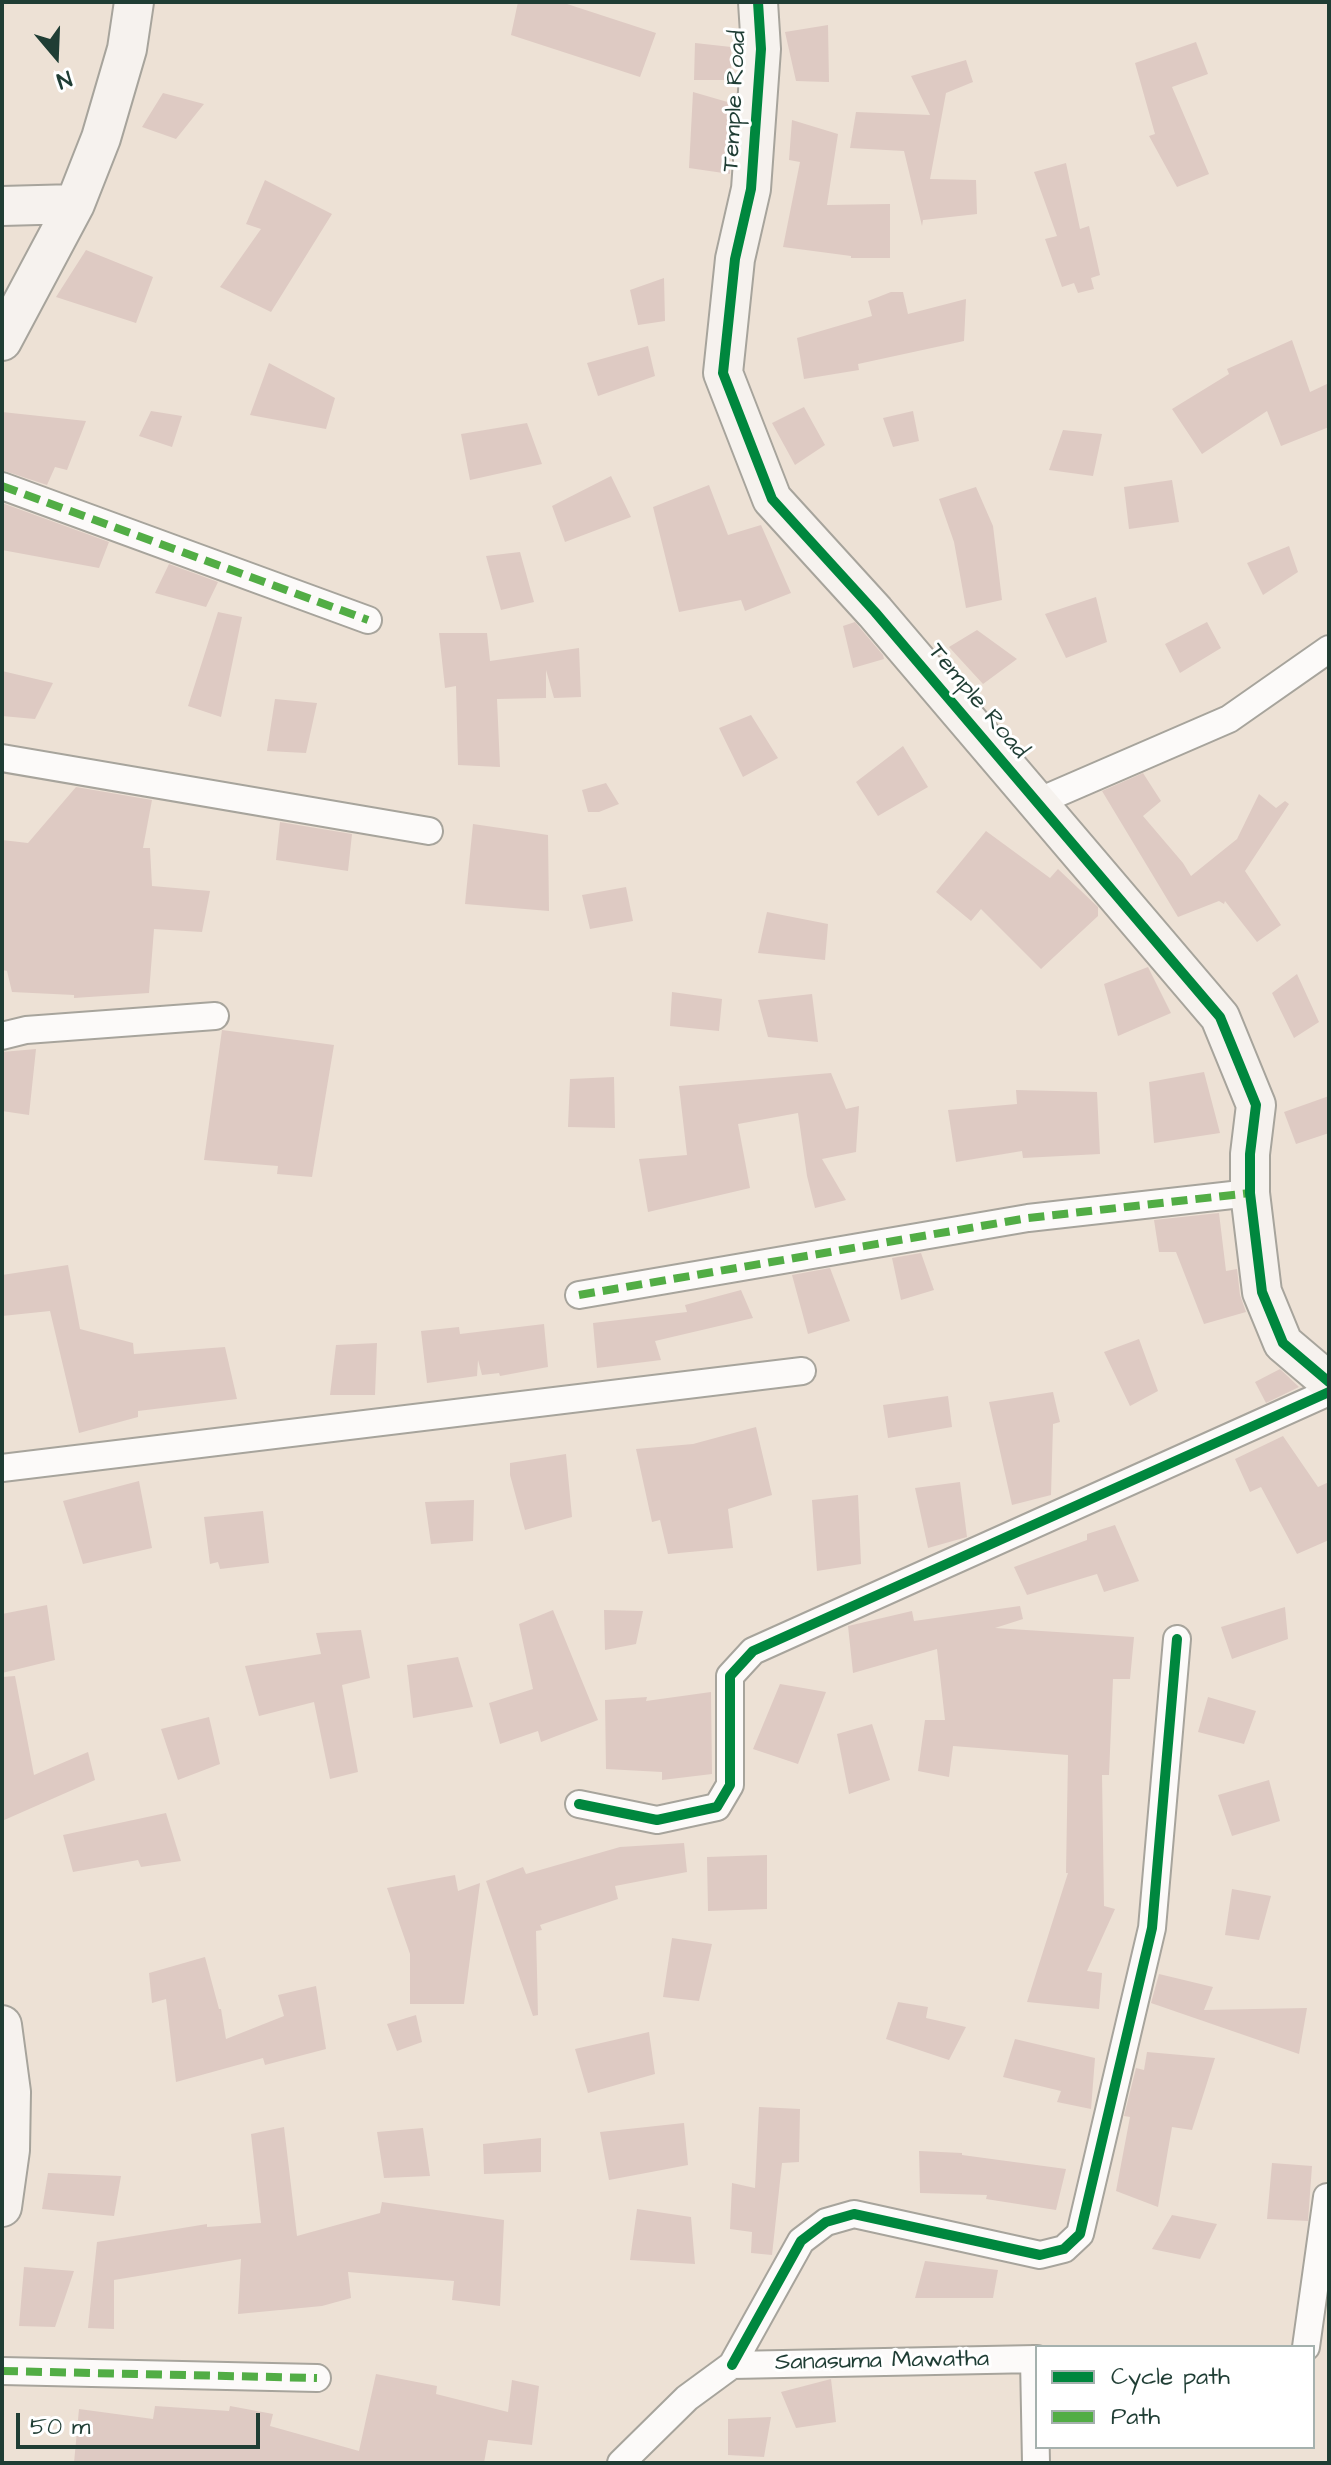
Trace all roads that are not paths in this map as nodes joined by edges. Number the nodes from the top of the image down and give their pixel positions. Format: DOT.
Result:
graph roads {
  1 [pos="134,2"];
  2 [pos="758,2"];
  3 [pos="75,204"];
  4 [pos="2,206"];
  5 [pos="2,341"];
  6 [pos="2,486"];
  7 [pos="368,620"];
  8 [pos="1329,649"];
  9 [pos="2,758"];
  10 [pos="1035,803"];
  11 [pos="429,831"];
  12 [pos="215,1016"];
  13 [pos="2,1036"];
  14 [pos="1250,1193"];
  15 [pos="579,1295"];
  16 [pos="802,1371"];
  17 [pos="1329,1382"];
  18 [pos="1329,1392"];
  19 [pos="2,1468"];
  20 [pos="1177,1639"];
  21 [pos="579,1804"];
  22 [pos="2,2025"];
  23 [pos="1327,2197"];
  24 [pos="2,2207"];
  25 [pos="1306,2345"];
  26 [pos="1035,2359"];
  27 [pos="732,2365"];
  28 [pos="2,2371"];
  29 [pos="317,2378"];
  30 [pos="621,2463"];
  1 -- 3 [label="street"];
  2 -- 10 [label="street, Temple Road"];
  3 -- 4 [label="street"];
  3 -- 5 [label="street"];
  6 -- 7 [label="street"];
  8 -- 10 [label="street"];
  9 -- 11 [label="street"];
  10 -- 14 [label="street, Temple Road"];
  12 -- 13 [label="street"];
  14 -- 15 [label="street"];
  14 -- 17 [label="street, Temple Road"];
  16 -- 19 [label="street"];
  18 -- 21 [label="street"];
  20 -- 27 [label="street"];
  22 -- 24 [label="street"];
  23 -- 25 [label="street"];
  26 -- 27 [label="street, Sanasuma Mawatha"];
  27 -- 30 [label="street"];
  28 -- 29 [label="street"];
}
